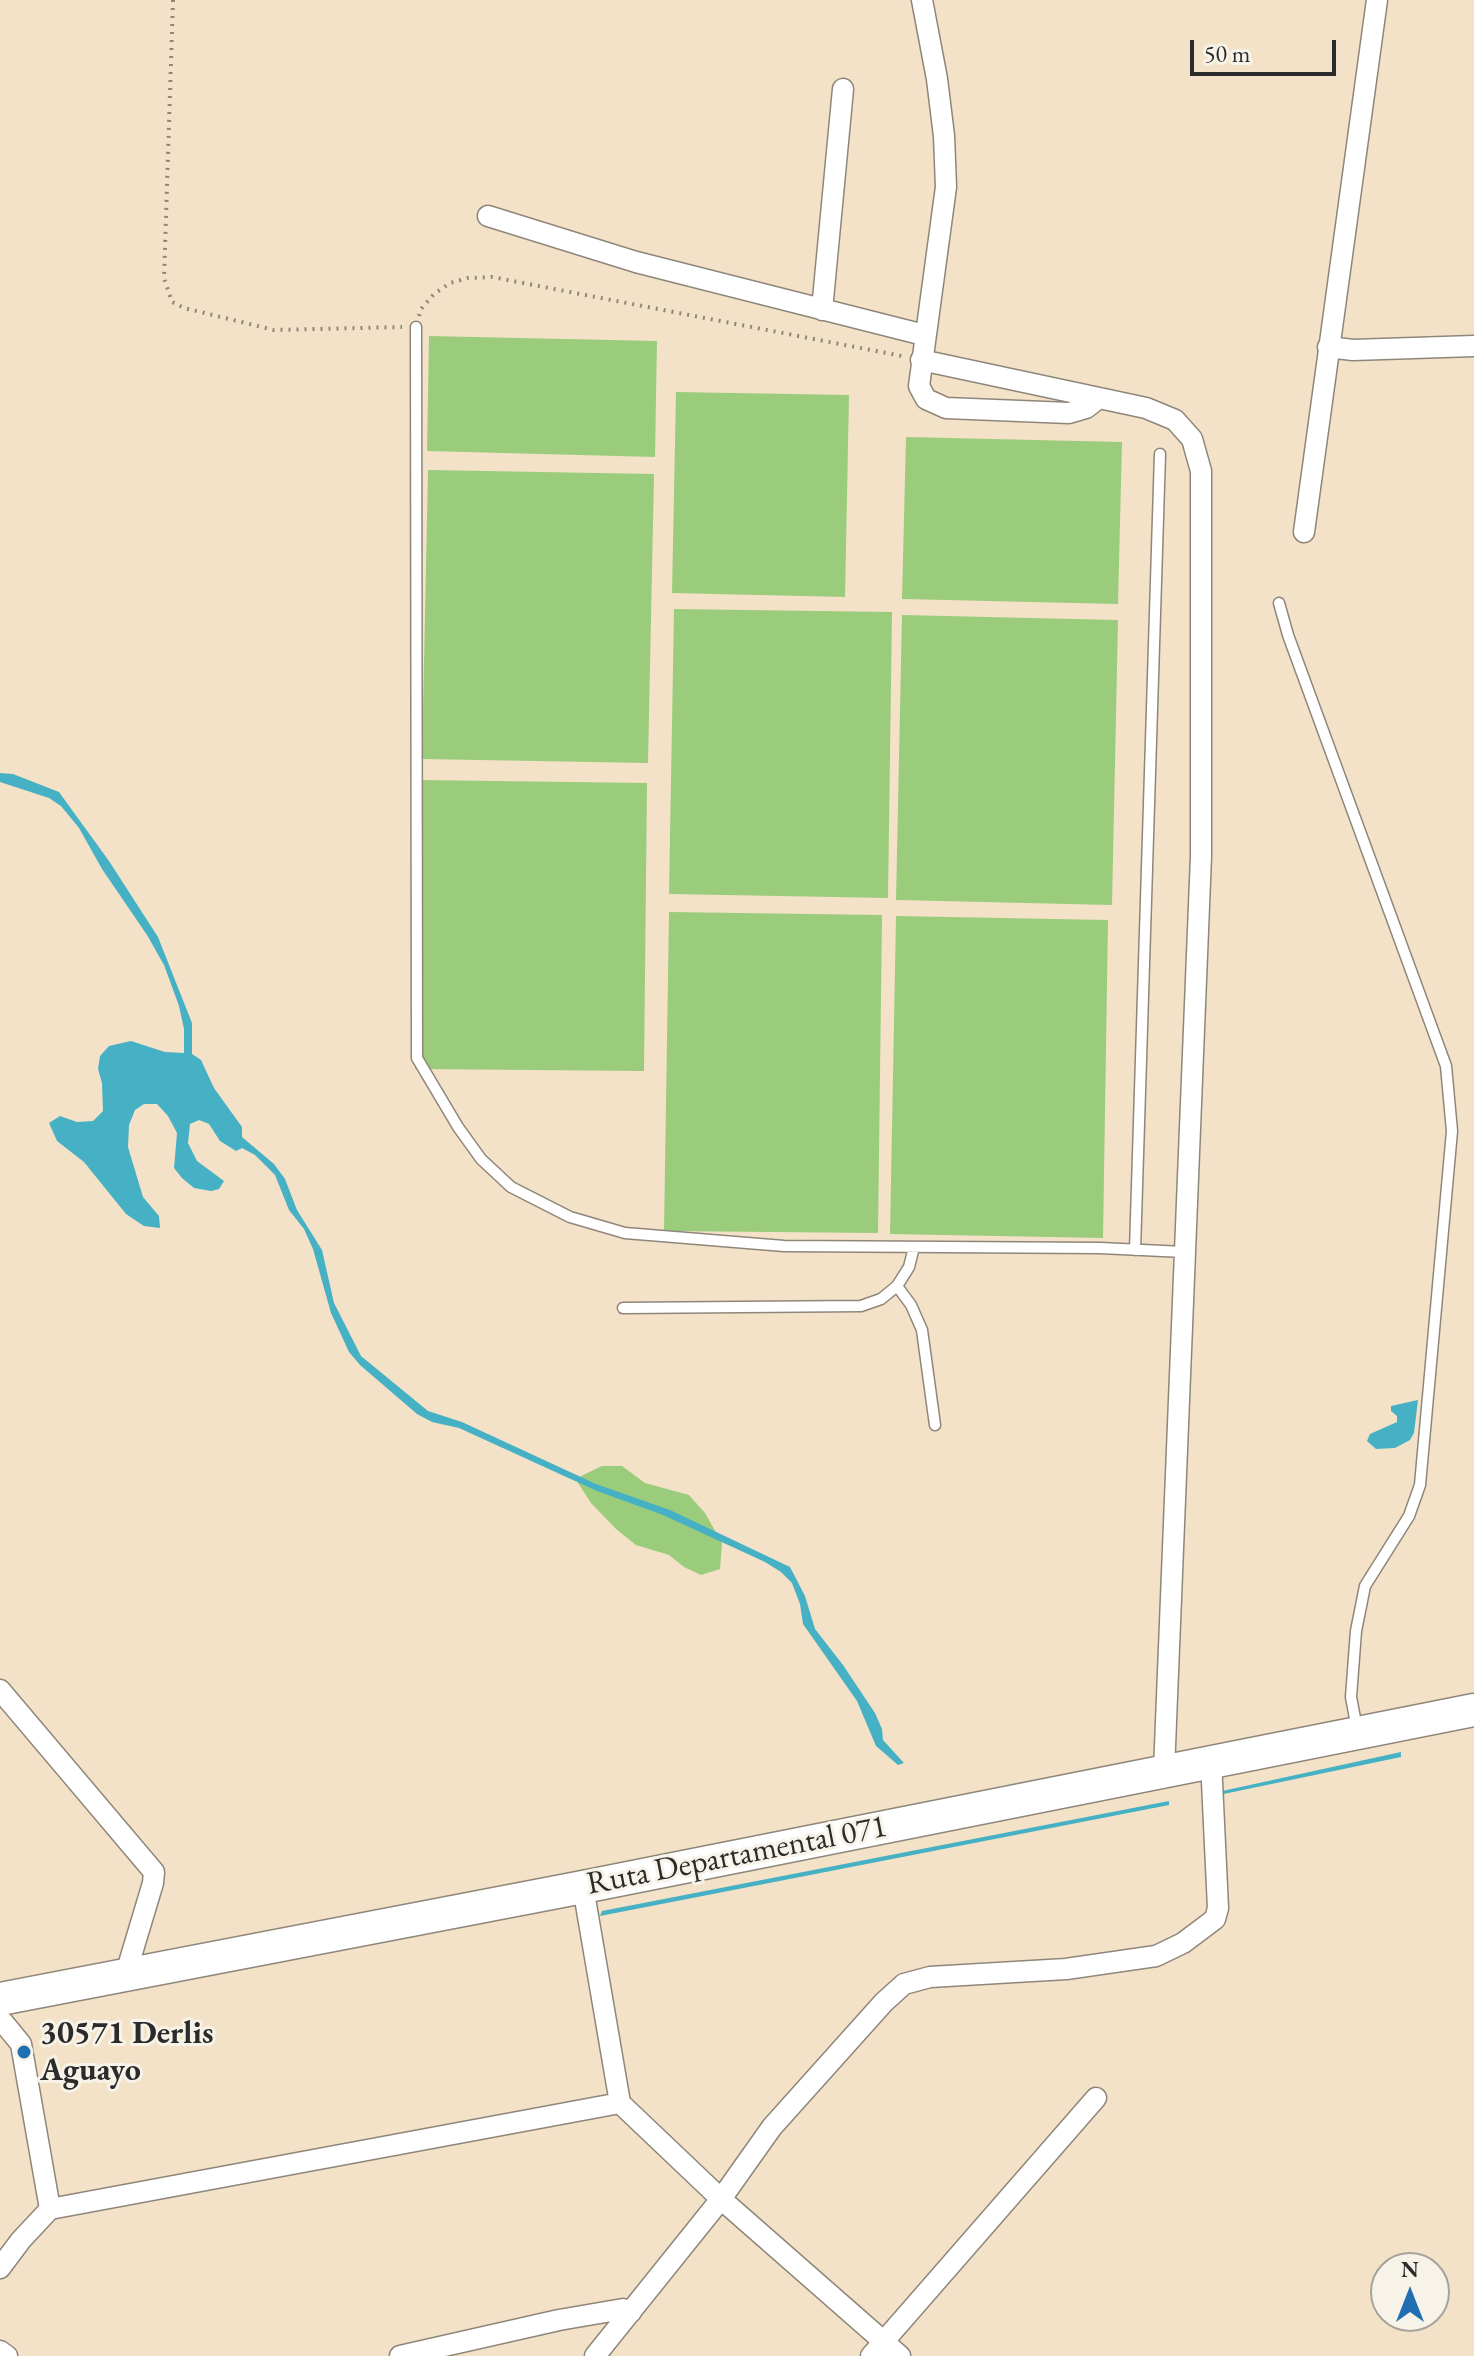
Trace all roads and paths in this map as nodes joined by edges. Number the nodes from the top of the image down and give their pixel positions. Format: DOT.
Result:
graph roads {
  1 [pos="173,0"];
  2 [pos="922,0"];
  3 [pos="1377,0"];
  4 [pos="843,89"];
  5 [pos="488,216"];
  6 [pos="822,310"];
  7 [pos="416,327"];
  8 [pos="924,335"];
  9 [pos="1474,346"];
  10 [pos="1328,347"];
  11 [pos="921,360"];
  12 [pos="1099,398"];
  13 [pos="1160,454"];
  14 [pos="1304,532"];
  15 [pos="1279,603"];
  16 [pos="914,1247"];
  17 [pos="1135,1250"];
  18 [pos="1184,1252"];
  19 [pos="897,1286"];
  20 [pos="623,1308"];
  21 [pos="935,1425"];
  22 [pos="0,1690"];
  23 [pos="1474,1710"];
  24 [pos="1358,1735"];
  25 [pos="1211,1761"];
  26 [pos="1164,1771"];
  27 [pos="583,1887"];
  28 [pos="126,1973"];
  29 [pos="1,2011"];
  30 [pos="1096,2098"];
  31 [pos="620,2103"];
  32 [pos="721,2199"];
  33 [pos="50,2209"];
  34 [pos="0,2268"];
  35 [pos="631,2312"];
  36 [pos="876,2349"];
  37 [pos="0,2351"];
  38 [pos="7,2356"];
  39 [pos="400,2356"];
  40 [pos="595,2356"];
  41 [pos="900,2356"];
  1 -- 7 [label="path"];
  2 -- 8 [label="street"];
  3 -- 10 [label="street"];
  4 -- 6 [label="street"];
  5 -- 6 [label="street"];
  6 -- 8 [label="street"];
  7 -- 11 [label="path"];
  7 -- 16 [label="lane"];
  8 -- 11 [label="street"];
  9 -- 10 [label="street"];
  10 -- 14 [label="street"];
  11 -- 12 [label="street"];
  11 -- 12 [label="street"];
  12 -- 18 [label="street"];
  13 -- 17 [label="lane"];
  15 -- 24 [label="lane"];
  16 -- 17 [label="lane"];
  16 -- 19 [label="lane"];
  17 -- 18 [label="lane"];
  18 -- 26 [label="street"];
  19 -- 20 [label="lane"];
  19 -- 21 [label="lane"];
  22 -- 28 [label="street"];
  23 -- 24 [label="main road, Ruta Departamental 071"];
  24 -- 25 [label="main road, Ruta Departamental 071"];
  25 -- 26 [label="main road, Ruta Departamental 071"];
  25 -- 32 [label="street"];
  26 -- 27 [label="main road, Ruta Departamental 071"];
  27 -- 28 [label="main road, Ruta Departamental 071"];
  27 -- 31 [label="street"];
  28 -- 29 [label="main road, Ruta Departamental 071"];
  29 -- 33 [label="street"];
  30 -- 36 [label="street"];
  31 -- 32 [label="street"];
  31 -- 33 [label="street"];
  32 -- 35 [label="street"];
  32 -- 36 [label="street"];
  33 -- 34 [label="street"];
  35 -- 39 [label="street"];
  35 -- 40 [label="street"];
  36 -- 41 [label="street"];
  37 -- 38 [label="street"];
}
